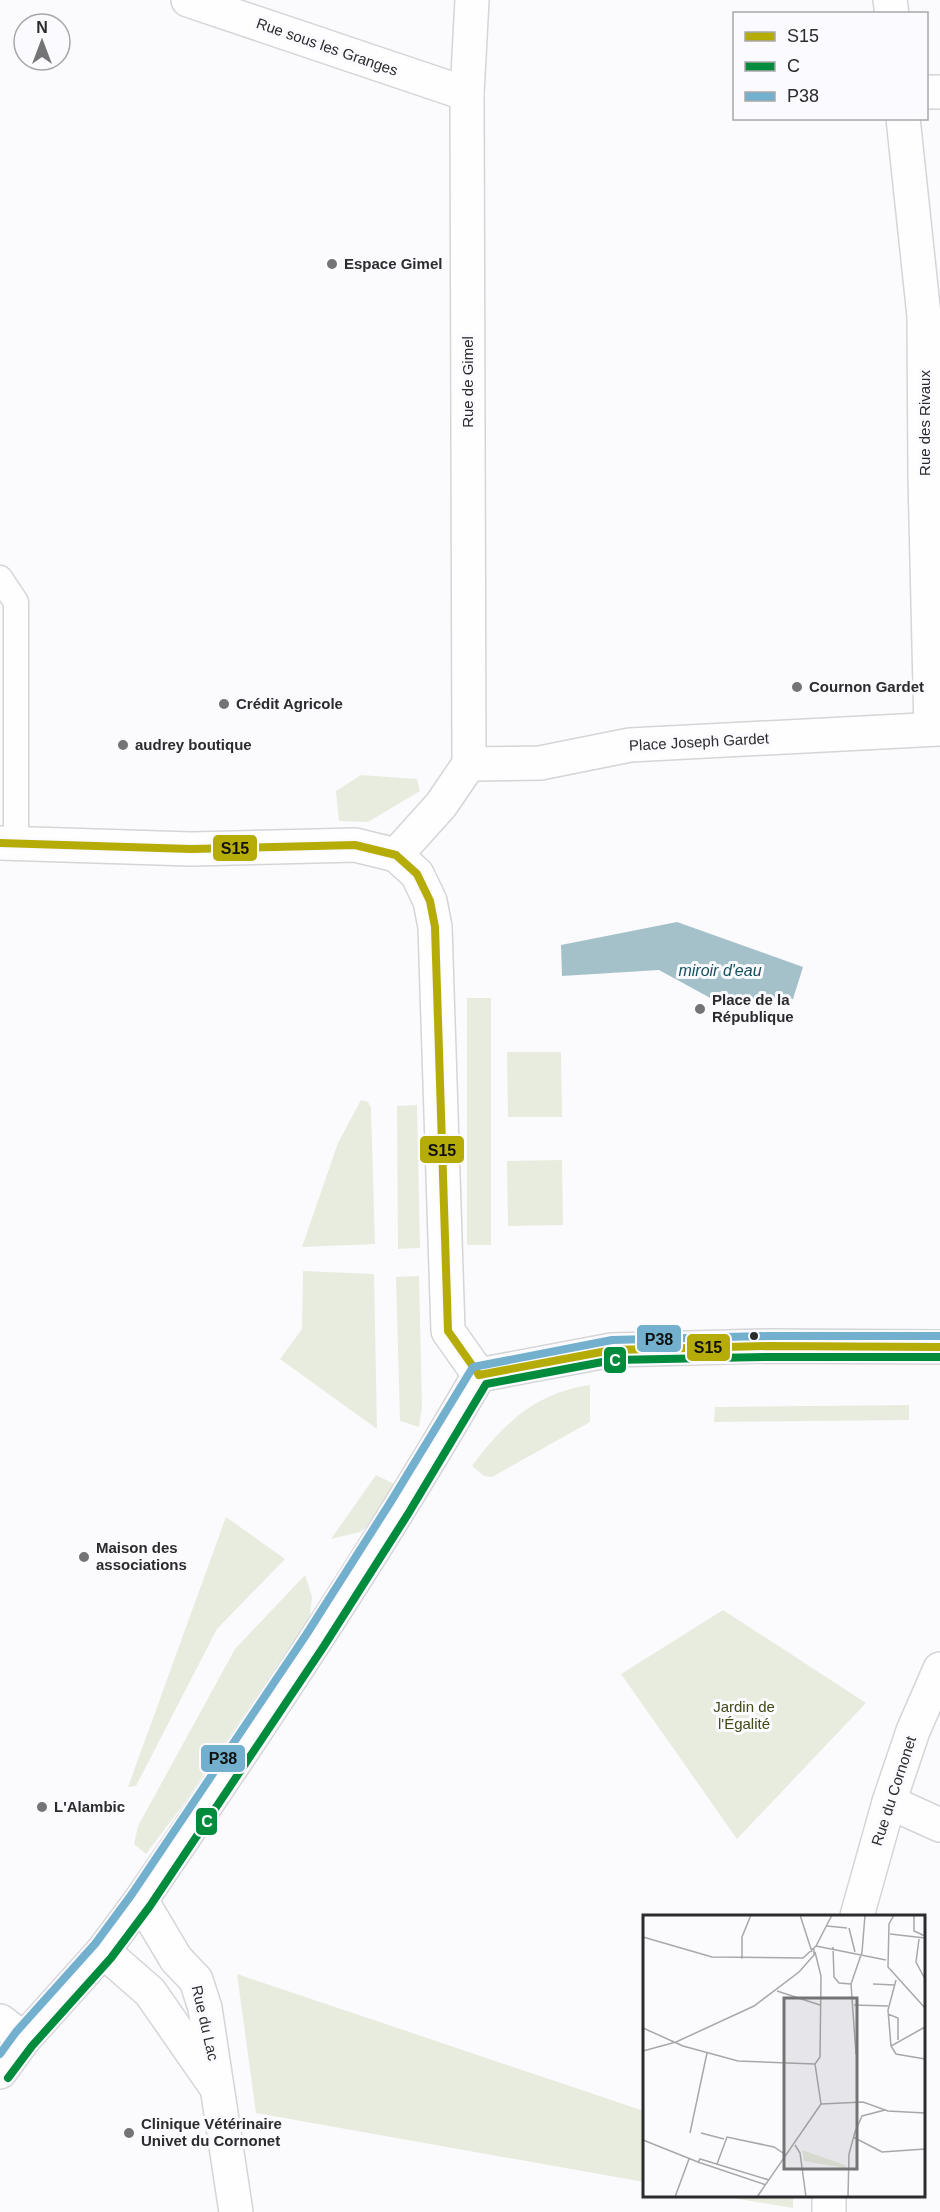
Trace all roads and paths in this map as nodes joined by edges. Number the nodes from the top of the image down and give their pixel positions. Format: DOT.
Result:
graph roads {
  1 [pos="188,0"];
  2 [pos="472,0"];
  3 [pos="467,94"];
  4 [pos="903,120"];
  5 [pos="0,578"];
  6 [pos="936,729"];
  7 [pos="469,764"];
  8 [pos="8,844"];
  9 [pos="396,855"];
  10 [pos="940,1347"];
  11 [pos="479,1375"];
  12 [pos="940,1669"];
  13 [pos="889,1802"];
  14 [pos="940,1825"];
  15 [pos="141,1900"];
  16 [pos="858,1915"];
  17 [pos="103,1951"];
  18 [pos="12,2030"];
  19 [pos="0,2072"];
  20 [pos="219,2091"];
  21 [pos="236,2212"];
  1 -- 3 [label="street, Rue sous les Granges"];
  2 -- 3 [label="street, Rue de Gimel"];
  3 -- 7 [label="street, Rue de Gimel"];
  4 -- 6 [label="street, Rue des Rivaux"];
  5 -- 8 [label="lane"];
  6 -- 7 [label="street, Place Joseph Gardet"];
  7 -- 9 [label="street"];
  8 -- 9 [label="street"];
  9 -- 11 [label="street"];
  10 -- 11 [label="street"];
  11 -- 15 [label="street"];
  12 -- 13 [label="street, Rue du Cornonet"];
  13 -- 14 [label="street"];
  13 -- 16 [label="street, Rue du Cornonet"];
  15 -- 17 [label="street"];
  15 -- 20 [label="street, Rue du Lac"];
  17 -- 18 [label="street"];
  17 -- 20 [label="street, Rue du Lac"];
  18 -- 19 [label="street"];
  20 -- 21 [label="street, Rue du Lac"];
}
